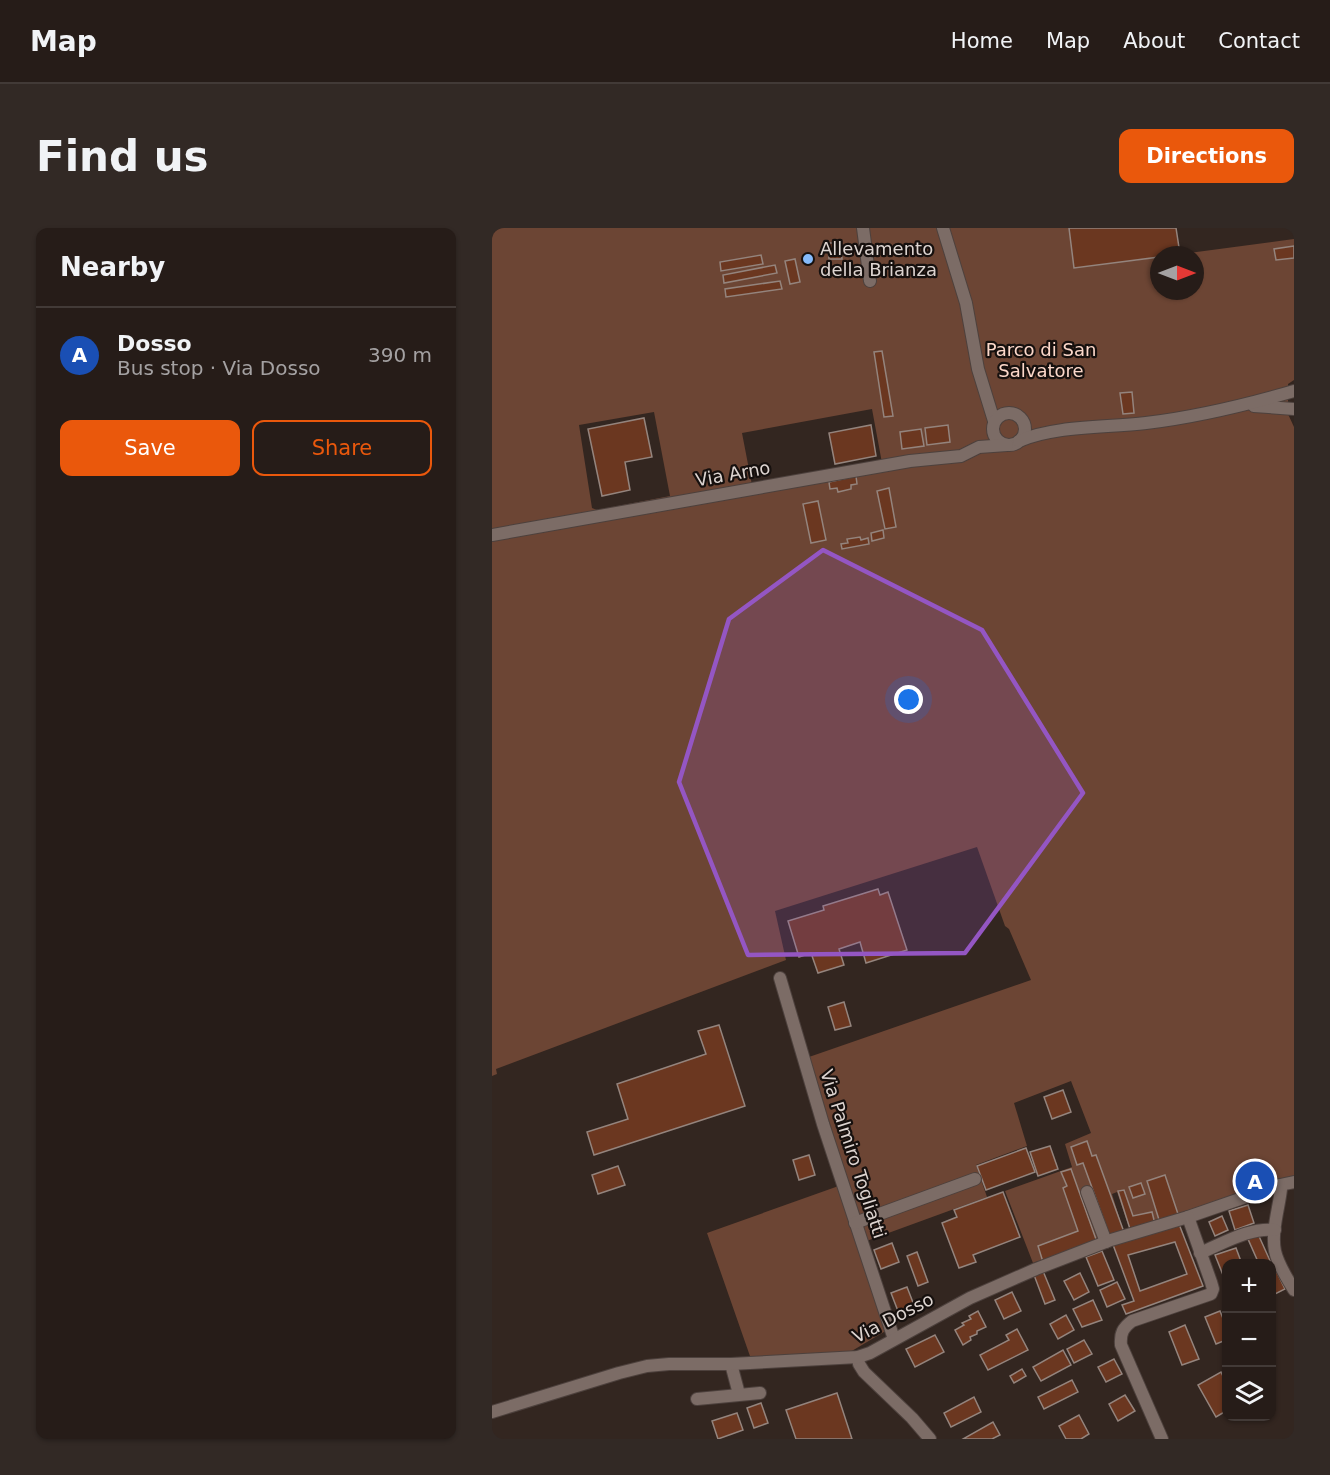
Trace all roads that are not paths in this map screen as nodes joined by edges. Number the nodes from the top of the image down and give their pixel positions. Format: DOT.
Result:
graph roads {
  1 [pos="863,228"];
  2 [pos="943,228"];
  3 [pos="870,281"];
  4 [pos="978,369"];
  5 [pos="1294,391"];
  6 [pos="1235,407"];
  7 [pos="1294,409"];
  8 [pos="1016,415"];
  9 [pos="993,425"];
  10 [pos="1064,431"];
  11 [pos="1019,441"];
  12 [pos="1007,445"];
  13 [pos="979,447"];
  14 [pos="492,535"];
  15 [pos="780,978"];
  16 [pos="975,1179"];
  17 [pos="1294,1182"];
  18 [pos="1280,1185"];
  19 [pos="1087,1192"];
  20 [pos="1188,1217"];
  21 [pos="855,1223"];
  22 [pos="1275,1230"];
  23 [pos="1106,1242"];
  24 [pos="1200,1252"];
  25 [pos="1294,1290"];
  26 [pos="894,1339"];
  27 [pos="858,1357"];
  28 [pos="731,1364"];
  29 [pos="760,1393"];
  30 [pos="739,1394"];
  31 [pos="697,1399"];
  32 [pos="492,1412"];
  33 [pos="930,1439"];
  34 [pos="1162,1439"];
  1 -- 3 [label="street"];
  2 -- 4 [label="street"];
  4 -- 8 [label="street"];
  4 -- 9 [label="street"];
  5 -- 6 [label="street"];
  6 -- 7 [label="street"];
  6 -- 10 [label="street"];
  8 -- 9 [label="street"];
  8 -- 10 [label="street"];
  8 -- 11 [label="street"];
  9 -- 12 [label="street"];
  9 -- 13 [label="street"];
  10 -- 11 [label="street"];
  11 -- 12 [label="street"];
  12 -- 13 [label="street, Via Arno"];
  13 -- 14 [label="street, Via Arno"];
  15 -- 21 [label="street, Via Palmiro Togliatti"];
  16 -- 21 [label="street"];
  17 -- 18 [label="street, Via Dosso"];
  18 -- 20 [label="street, Via Dosso"];
  18 -- 22 [label="street"];
  19 -- 23 [label="street"];
  20 -- 23 [label="street, Via Dosso"];
  20 -- 24 [label="street"];
  21 -- 26 [label="street, Via Palmiro Togliatti"];
  22 -- 24 [label="street"];
  22 -- 25 [label="street"];
  23 -- 26 [label="street, Via Dosso"];
  24 -- 34 [label="street"];
  26 -- 27 [label="street, Via Dosso"];
  27 -- 28 [label="street, Via Dosso"];
  27 -- 33 [label="street"];
  28 -- 30 [label="street"];
  28 -- 32 [label="street, Via Dosso"];
  29 -- 30 [label="street"];
  30 -- 31 [label="street"];
}
